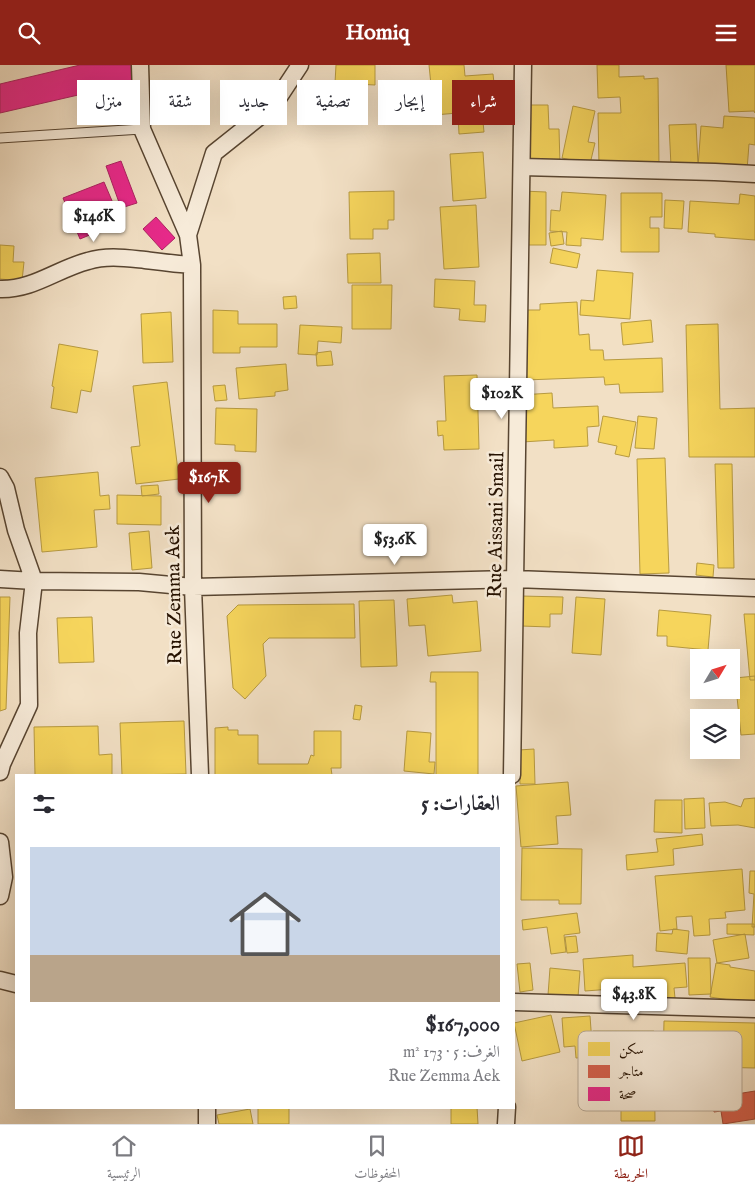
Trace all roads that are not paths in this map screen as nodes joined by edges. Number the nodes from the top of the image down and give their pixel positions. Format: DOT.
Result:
graph roads {
  1 [pos="140,65"];
  2 [pos="300,65"];
  3 [pos="523,65"];
  4 [pos="142,129"];
  5 [pos="0,138"];
  6 [pos="522,167"];
  7 [pos="755,174"];
  8 [pos="188,235"];
  9 [pos="192,265"];
  10 [pos="0,289"];
  11 [pos="0,477"];
  12 [pos="0,579"];
  13 [pos="515,579"];
  14 [pos="34,581"];
  15 [pos="193,587"];
  16 [pos="755,588"];
  17 [pos="1,766"];
  18 [pos="200,774"];
  19 [pos="512,774"];
  20 [pos="0,845"];
  21 [pos="0,896"];
  22 [pos="0,979"];
  23 [pos="15,983"];
  24 [pos="515,1002"];
  25 [pos="755,1009"];
  26 [pos="207,1109"];
  27 [pos="507,1109"];
  28 [pos="207,1124"];
  29 [pos="506,1124"];
  1 -- 4 [label="street"];
  2 -- 8 [label="street"];
  3 -- 6 [label="street, Rue Aissani Smail"];
  4 -- 5 [label="lane"];
  4 -- 8 [label="street"];
  6 -- 7 [label="street"];
  6 -- 13 [label="street, Rue Aissani Smail"];
  8 -- 9 [label="street, Rue Zemma Aek"];
  9 -- 10 [label="street"];
  9 -- 15 [label="street, Rue Zemma Aek"];
  11 -- 14 [label="street"];
  12 -- 14 [label="street"];
  13 -- 15 [label="street"];
  13 -- 16 [label="street"];
  13 -- 19 [label="street, Rue Aissani Smail"];
  14 -- 15 [label="street"];
  14 -- 17 [label="street"];
  15 -- 18 [label="street, Rue Zemma Aek"];
  20 -- 21 [label="street"];
  22 -- 23 [label="street"];
  24 -- 25 [label="street"];
  26 -- 28 [label="street"];
  27 -- 29 [label="street"];
}
